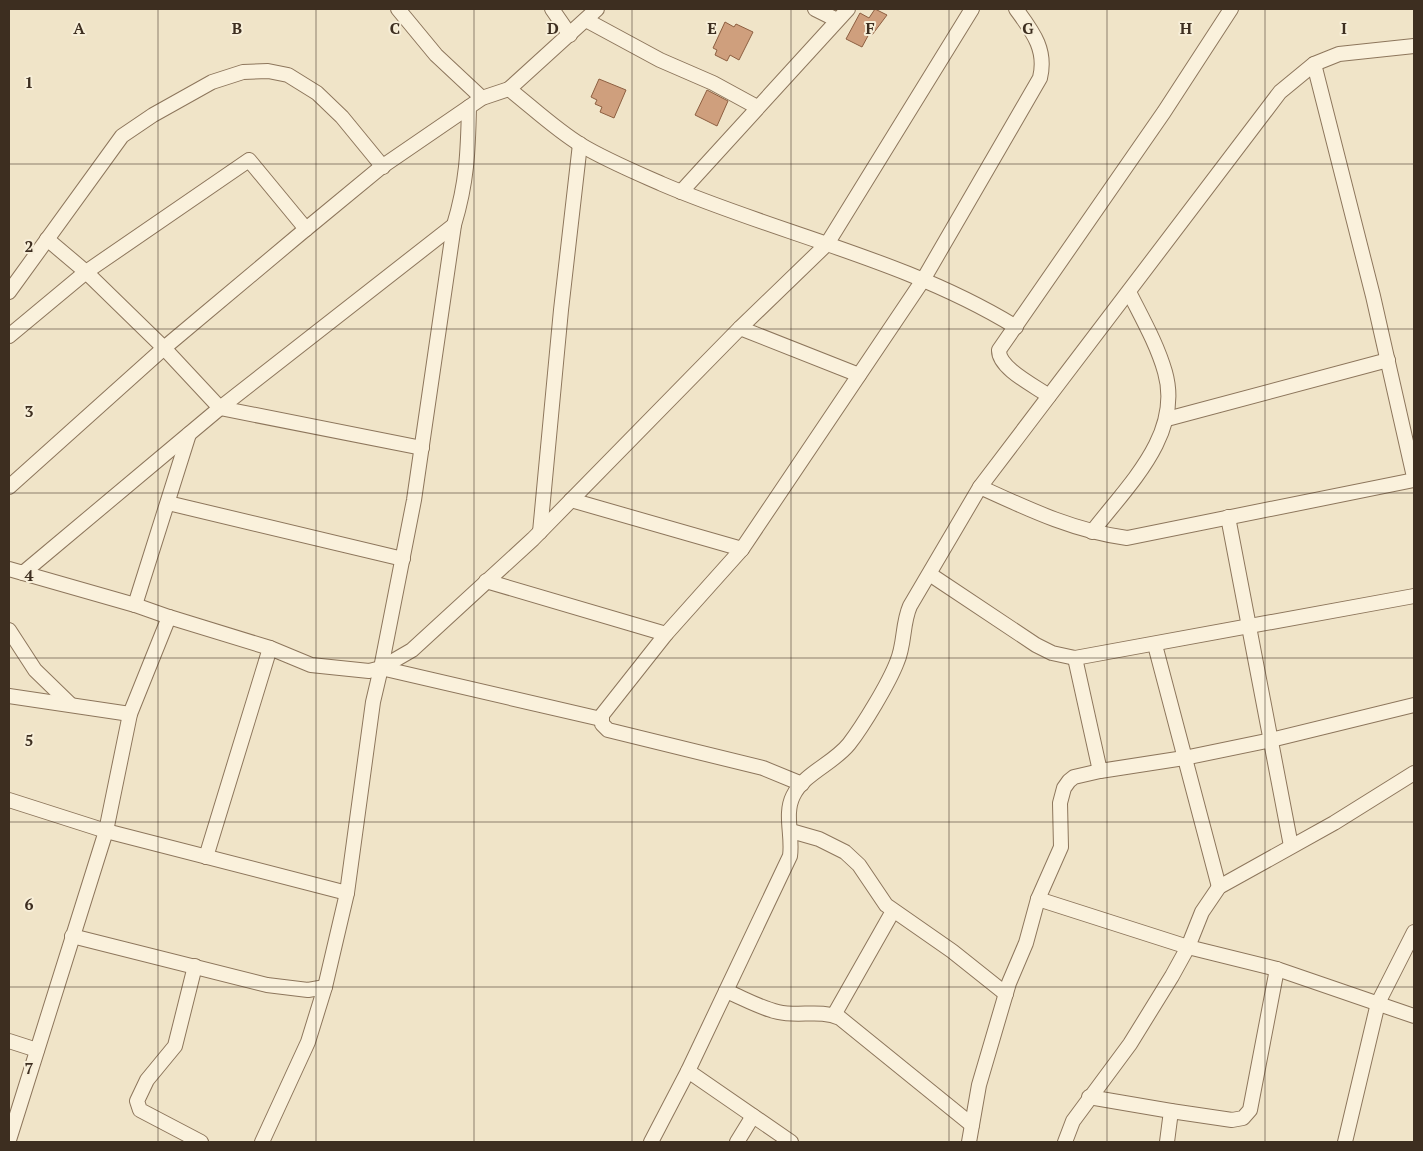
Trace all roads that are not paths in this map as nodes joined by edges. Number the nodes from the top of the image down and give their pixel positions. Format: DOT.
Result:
graph roads {
  1 [pos="398,9"];
  2 [pos="552,9"];
  3 [pos="597,9"];
  4 [pos="815,9"];
  5 [pos="848,9"];
  6 [pos="972,9"];
  7 [pos="1016,9"];
  8 [pos="1231,9"];
  9 [pos="586,20"];
  10 [pos="838,20"];
  11 [pos="570,35"];
  12 [pos="1414,46"];
  13 [pos="1314,64"];
  14 [pos="509,89"];
  15 [pos="482,98"];
  16 [pos="757,107"];
  17 [pos="469,108"];
  18 [pos="580,144"];
  19 [pos="383,167"];
  20 [pos="681,192"];
  21 [pos="454,225"];
  22 [pos="306,229"];
  23 [pos="47,239"];
  24 [pos="827,244"];
  25 [pos="86,272"];
  26 [pos="923,280"];
  27 [pos="9,292"];
  28 [pos="1129,292"];
  29 [pos="1016,327"];
  30 [pos="740,328"];
  31 [pos="9,336"];
  32 [pos="164,348"];
  33 [pos="1388,360"];
  34 [pos="859,375"];
  35 [pos="1049,396"];
  36 [pos="220,408"];
  37 [pos="1167,419"];
  38 [pos="189,434"];
  39 [pos="422,448"];
  40 [pos="1414,478"];
  41 [pos="9,487"];
  42 [pos="980,487"];
  43 [pos="571,500"];
  44 [pos="168,503"];
  45 [pos="1228,517"];
  46 [pos="540,532"];
  47 [pos="1092,532"];
  48 [pos="742,549"];
  49 [pos="402,560"];
  50 [pos="9,569"];
  51 [pos="23,573"];
  52 [pos="930,575"];
  53 [pos="486,581"];
  54 [pos="1414,596"];
  55 [pos="135,605"];
  56 [pos="168,617"];
  57 [pos="1250,627"];
  58 [pos="9,630"];
  59 [pos="666,634"];
  60 [pos="1156,645"];
  61 [pos="270,648"];
  62 [pos="1075,658"];
  63 [pos="381,668"];
  64 [pos="9,696"];
  65 [pos="70,704"];
  66 [pos="1414,705"];
  67 [pos="130,714"];
  68 [pos="601,719"];
  69 [pos="1271,740"];
  70 [pos="1184,758"];
  71 [pos="1100,771"];
  72 [pos="1414,774"];
  73 [pos="802,784"];
  74 [pos="9,800"];
  75 [pos="106,831"];
  76 [pos="791,831"];
  77 [pos="1291,846"];
  78 [pos="206,857"];
  79 [pos="1219,887"];
  80 [pos="347,893"];
  81 [pos="1038,899"];
  82 [pos="894,911"];
  83 [pos="1414,932"];
  84 [pos="72,936"];
  85 [pos="1188,947"];
  86 [pos="195,966"];
  87 [pos="1277,969"];
  88 [pos="325,987"];
  89 [pos="726,991"];
  90 [pos="1006,994"];
  91 [pos="1378,1003"];
  92 [pos="834,1015"];
  93 [pos="1414,1016"];
  94 [pos="9,1041"];
  95 [pos="37,1050"];
  96 [pos="688,1071"];
  97 [pos="1090,1097"];
  98 [pos="1171,1111"];
  99 [pos="753,1116"];
  100 [pos="972,1125"];
  101 [pos="9,1140"];
  102 [pos="201,1142"];
  103 [pos="262,1142"];
  104 [pos="651,1142"];
  105 [pos="737,1142"];
  106 [pos="790,1142"];
  107 [pos="969,1142"];
  108 [pos="1065,1142"];
  109 [pos="1167,1142"];
  110 [pos="1345,1142"];
  1 -- 15 [label="street"];
  2 -- 11 [label="street"];
  3 -- 9 [label="street"];
  4 -- 10 [label="street"];
  5 -- 10 [label="street"];
  6 -- 24 [label="street"];
  7 -- 26 [label="street"];
  8 -- 29 [label="street"];
  9 -- 11 [label="street"];
  9 -- 16 [label="street"];
  10 -- 16 [label="street"];
  11 -- 14 [label="street"];
  12 -- 13 [label="street"];
  13 -- 28 [label="street"];
  13 -- 33 [label="street"];
  14 -- 15 [label="street"];
  14 -- 18 [label="street"];
  15 -- 17 [label="street"];
  16 -- 20 [label="street"];
  17 -- 19 [label="street"];
  17 -- 21 [label="street"];
  18 -- 20 [label="street"];
  18 -- 46 [label="street"];
  19 -- 22 [label="street"];
  19 -- 23 [label="street"];
  20 -- 24 [label="street"];
  21 -- 36 [label="street"];
  21 -- 39 [label="street"];
  22 -- 25 [label="street"];
  22 -- 32 [label="street"];
  23 -- 25 [label="street"];
  23 -- 27 [label="street"];
  24 -- 26 [label="street"];
  24 -- 30 [label="street"];
  25 -- 31 [label="street"];
  25 -- 32 [label="street"];
  26 -- 29 [label="street"];
  26 -- 34 [label="street"];
  28 -- 35 [label="street"];
  28 -- 37 [label="street"];
  29 -- 35 [label="street"];
  30 -- 34 [label="street"];
  30 -- 43 [label="street"];
  32 -- 36 [label="street"];
  32 -- 41 [label="street"];
  33 -- 37 [label="street"];
  33 -- 40 [label="street"];
  34 -- 48 [label="street"];
  35 -- 42 [label="street"];
  36 -- 38 [label="street"];
  36 -- 39 [label="street"];
  37 -- 47 [label="street"];
  38 -- 44 [label="street"];
  38 -- 51 [label="street"];
  39 -- 49 [label="street"];
  40 -- 45 [label="street"];
  42 -- 47 [label="street"];
  42 -- 52 [label="street"];
  43 -- 46 [label="street"];
  43 -- 48 [label="street"];
  44 -- 49 [label="street"];
  44 -- 55 [label="street"];
  45 -- 47 [label="street"];
  45 -- 57 [label="street"];
  46 -- 53 [label="street"];
  48 -- 59 [label="street"];
  49 -- 63 [label="street"];
  50 -- 51 [label="street"];
  51 -- 55 [label="street"];
  52 -- 62 [label="street"];
  52 -- 73 [label="street"];
  53 -- 59 [label="street"];
  53 -- 63 [label="street"];
  54 -- 57 [label="street"];
  55 -- 56 [label="street"];
  56 -- 61 [label="street"];
  56 -- 67 [label="street"];
  57 -- 60 [label="street"];
  57 -- 69 [label="street"];
  58 -- 65 [label="street"];
  59 -- 68 [label="street"];
  60 -- 62 [label="street"];
  60 -- 70 [label="street"];
  61 -- 63 [label="street"];
  61 -- 78 [label="street"];
  62 -- 71 [label="street"];
  63 -- 68 [label="street"];
  63 -- 80 [label="street"];
  64 -- 65 [label="street"];
  65 -- 67 [label="street"];
  66 -- 69 [label="street"];
  67 -- 75 [label="street"];
  68 -- 73 [label="street"];
  69 -- 70 [label="street"];
  69 -- 77 [label="street"];
  70 -- 71 [label="street"];
  70 -- 79 [label="street"];
  71 -- 81 [label="street"];
  72 -- 77 [label="street"];
  73 -- 76 [label="street"];
  74 -- 75 [label="street"];
  75 -- 78 [label="street"];
  75 -- 84 [label="street"];
  76 -- 82 [label="street"];
  76 -- 89 [label="street"];
  77 -- 79 [label="street"];
  78 -- 80 [label="street"];
  79 -- 85 [label="street"];
  80 -- 88 [label="street"];
  81 -- 85 [label="street"];
  81 -- 90 [label="street"];
  82 -- 90 [label="street"];
  82 -- 92 [label="street"];
  83 -- 91 [label="street"];
  84 -- 86 [label="street"];
  84 -- 95 [label="street"];
  85 -- 87 [label="street"];
  85 -- 97 [label="street"];
  86 -- 88 [label="street"];
  86 -- 102 [label="street"];
  87 -- 91 [label="street"];
  87 -- 98 [label="street"];
  88 -- 103 [label="street"];
  89 -- 92 [label="street"];
  89 -- 96 [label="street"];
  90 -- 100 [label="street"];
  91 -- 93 [label="street"];
  91 -- 110 [label="street"];
  92 -- 100 [label="street"];
  94 -- 95 [label="street"];
  95 -- 101 [label="street"];
  96 -- 99 [label="street"];
  96 -- 104 [label="street"];
  97 -- 98 [label="street"];
  97 -- 108 [label="street"];
  98 -- 109 [label="street"];
  99 -- 105 [label="street"];
  99 -- 106 [label="street"];
  100 -- 107 [label="street"];
}
